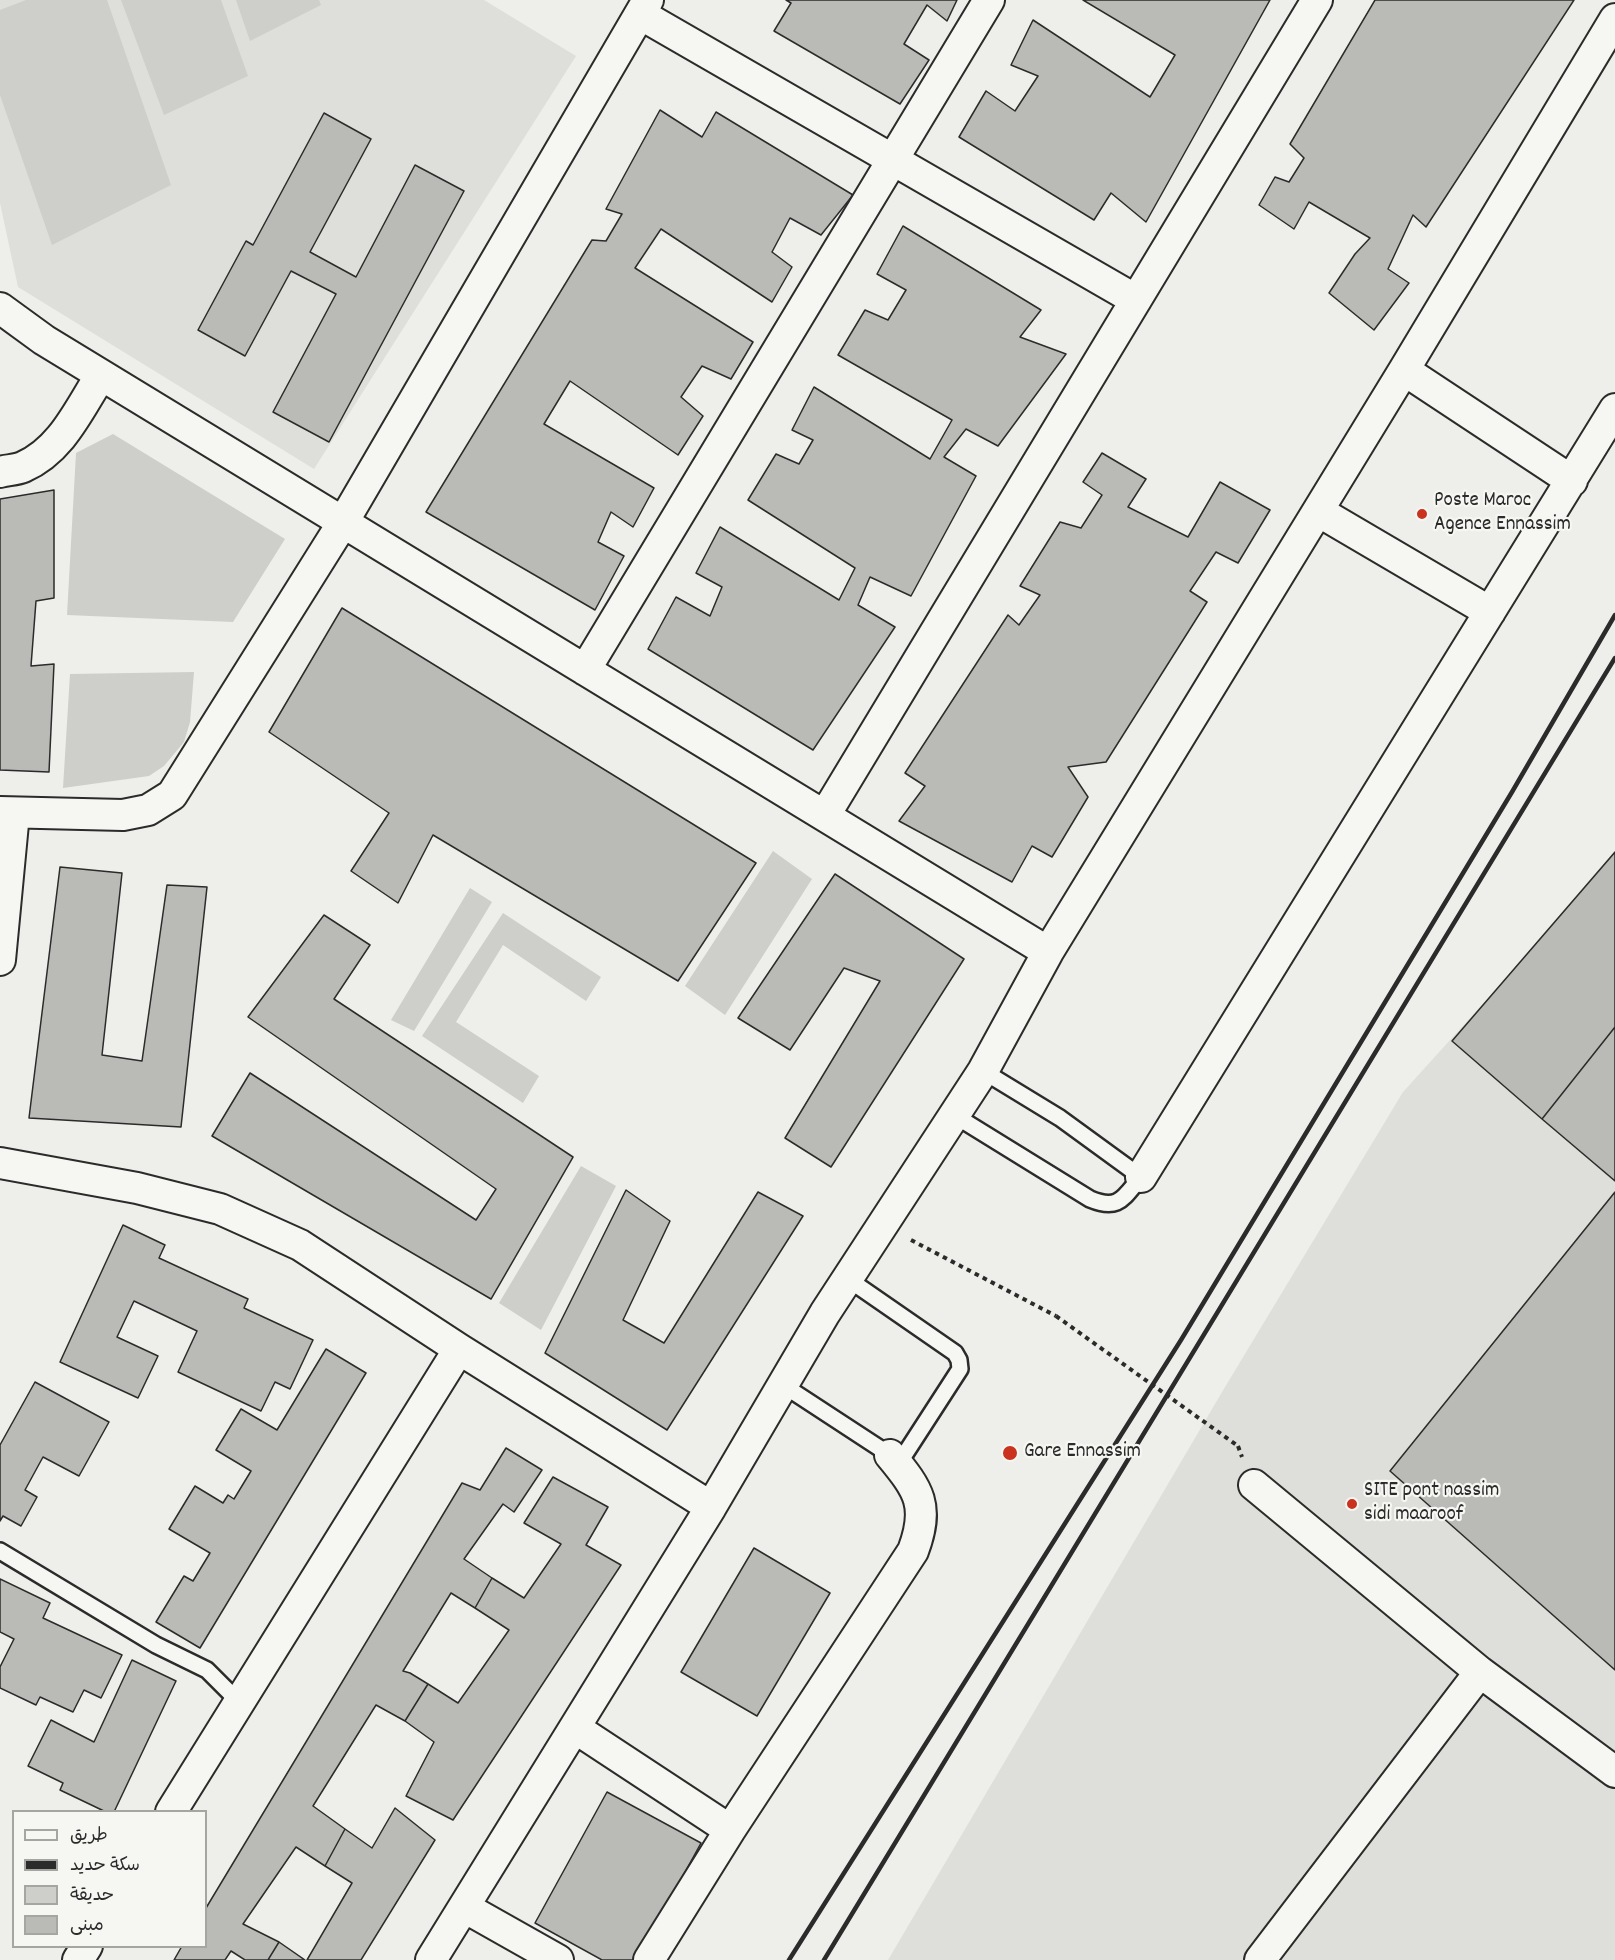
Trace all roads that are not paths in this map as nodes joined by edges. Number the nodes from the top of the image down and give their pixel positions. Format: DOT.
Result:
graph roads {
  1 [pos="989,0"];
  2 [pos="1317,0"];
  3 [pos="644,7"];
  4 [pos="1615,19"];
  5 [pos="893,159"];
  6 [pos="1136,300"];
  7 [pos="0,309"];
  8 [pos="1404,370"];
  9 [pos="100,375"];
  10 [pos="1615,409"];
  11 [pos="0,472"];
  12 [pos="1572,481"];
  13 [pos="1318,510"];
  14 [pos="342,524"];
  15 [pos="1490,612"];
  16 [pos="585,670"];
  17 [pos="7,813"];
  18 [pos="825,815"];
  19 [pos="1048,952"];
  20 [pos="0,960"];
  21 [pos="983,1071"];
  22 [pos="954,1115"];
  23 [pos="0,1163"];
  24 [pos="1141,1177"];
  25 [pos="848,1279"];
  26 [pos="459,1349"];
  27 [pos="783,1385"];
  28 [pos="891,1455"];
  29 [pos="1254,1485"];
  30 [pos="711,1507"];
  31 [pos="0,1551"];
  32 [pos="1480,1672"];
  33 [pos="239,1702"];
  34 [pos="575,1728"];
  35 [pos="1615,1772"];
  36 [pos="172,1810"];
  37 [pos="730,1830"];
  38 [pos="464,1907"];
  39 [pos="431,1960"];
  40 [pos="558,1960"];
  41 [pos="649,1960"];
  42 [pos="1260,1960"];
  1 -- 5 [label="street"];
  2 -- 6 [label="street"];
  3 -- 5 [label="street"];
  3 -- 14 [label="street"];
  4 -- 8 [label="street"];
  5 -- 6 [label="street"];
  5 -- 16 [label="street"];
  6 -- 18 [label="street"];
  7 -- 9 [label="street"];
  8 -- 12 [label="street"];
  8 -- 13 [label="street"];
  9 -- 11 [label="street"];
  9 -- 14 [label="street"];
  10 -- 12 [label="street"];
  12 -- 15 [label="street"];
  13 -- 15 [label="street"];
  13 -- 19 [label="street"];
  14 -- 16 [label="street"];
  14 -- 17 [label="street"];
  15 -- 24 [label="street"];
  16 -- 18 [label="street"];
  17 -- 20 [label="street"];
  18 -- 19 [label="street"];
  19 -- 21 [label="street"];
  21 -- 22 [label="street"];
  21 -- 24 [label="lane"];
  22 -- 24 [label="lane"];
  22 -- 25 [label="street"];
  23 -- 26 [label="street"];
  25 -- 27 [label="street"];
  25 -- 28 [label="lane"];
  26 -- 30 [label="street"];
  26 -- 33 [label="street"];
  27 -- 28 [label="lane"];
  27 -- 30 [label="street"];
  28 -- 37 [label="street"];
  29 -- 32 [label="street"];
  30 -- 34 [label="street"];
  31 -- 33 [label="lane"];
  32 -- 35 [label="street"];
  32 -- 42 [label="street"];
  33 -- 36 [label="street"];
  34 -- 37 [label="street"];
  34 -- 38 [label="street"];
  37 -- 41 [label="street"];
  38 -- 39 [label="street"];
  38 -- 40 [label="street"];
}
